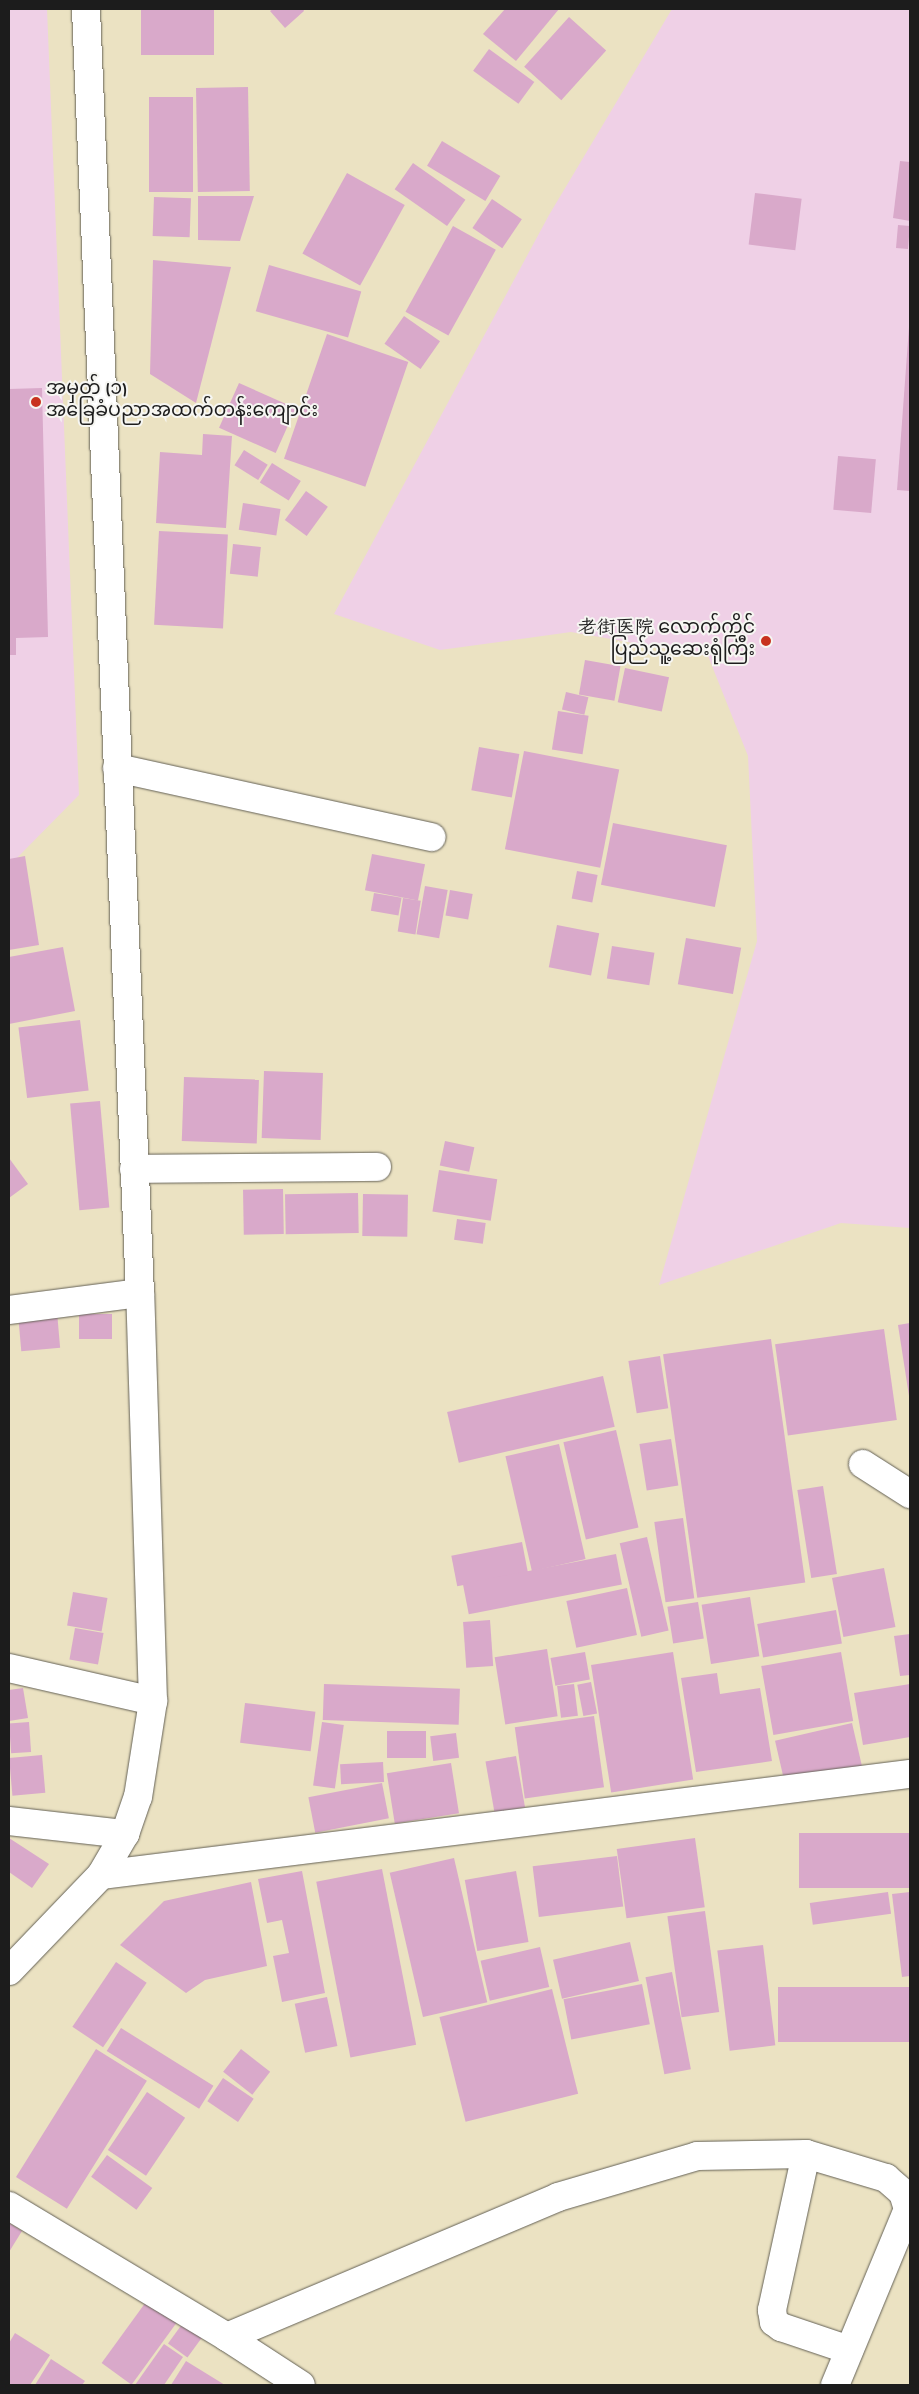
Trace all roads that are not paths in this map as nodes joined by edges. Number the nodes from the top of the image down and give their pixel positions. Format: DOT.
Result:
graph roads {
  1 [pos="86,9"];
  2 [pos="117,768"];
  3 [pos="432,837"];
  4 [pos="377,1167"];
  5 [pos="134,1169"];
  6 [pos="140,1293"];
  7 [pos="9,1310"];
  8 [pos="863,1464"];
  9 [pos="910,1494"];
  10 [pos="9,1668"];
  11 [pos="153,1701"];
  12 [pos="910,1774"];
  13 [pos="9,1821"];
  14 [pos="126,1834"];
  15 [pos="101,1875"];
  16 [pos="9,1970"];
  17 [pos="806,2154"];
  18 [pos="9,2206"];
  19 [pos="227,2337"];
  20 [pos="849,2350"];
  21 [pos="301,2385"];
  22 [pos="835,2385"];
  1 -- 2 [label="street"];
  2 -- 3 [label="street"];
  2 -- 5 [label="street"];
  4 -- 5 [label="street"];
  5 -- 6 [label="street"];
  6 -- 7 [label="street"];
  6 -- 11 [label="street"];
  8 -- 9 [label="street"];
  10 -- 11 [label="street"];
  11 -- 14 [label="street"];
  12 -- 15 [label="street"];
  13 -- 14 [label="street"];
  14 -- 15 [label="street"];
  15 -- 16 [label="street"];
  17 -- 19 [label="street"];
  17 -- 20 [label="street"];
  17 -- 20 [label="street"];
  18 -- 19 [label="street"];
  19 -- 21 [label="street"];
  20 -- 22 [label="street"];
}
